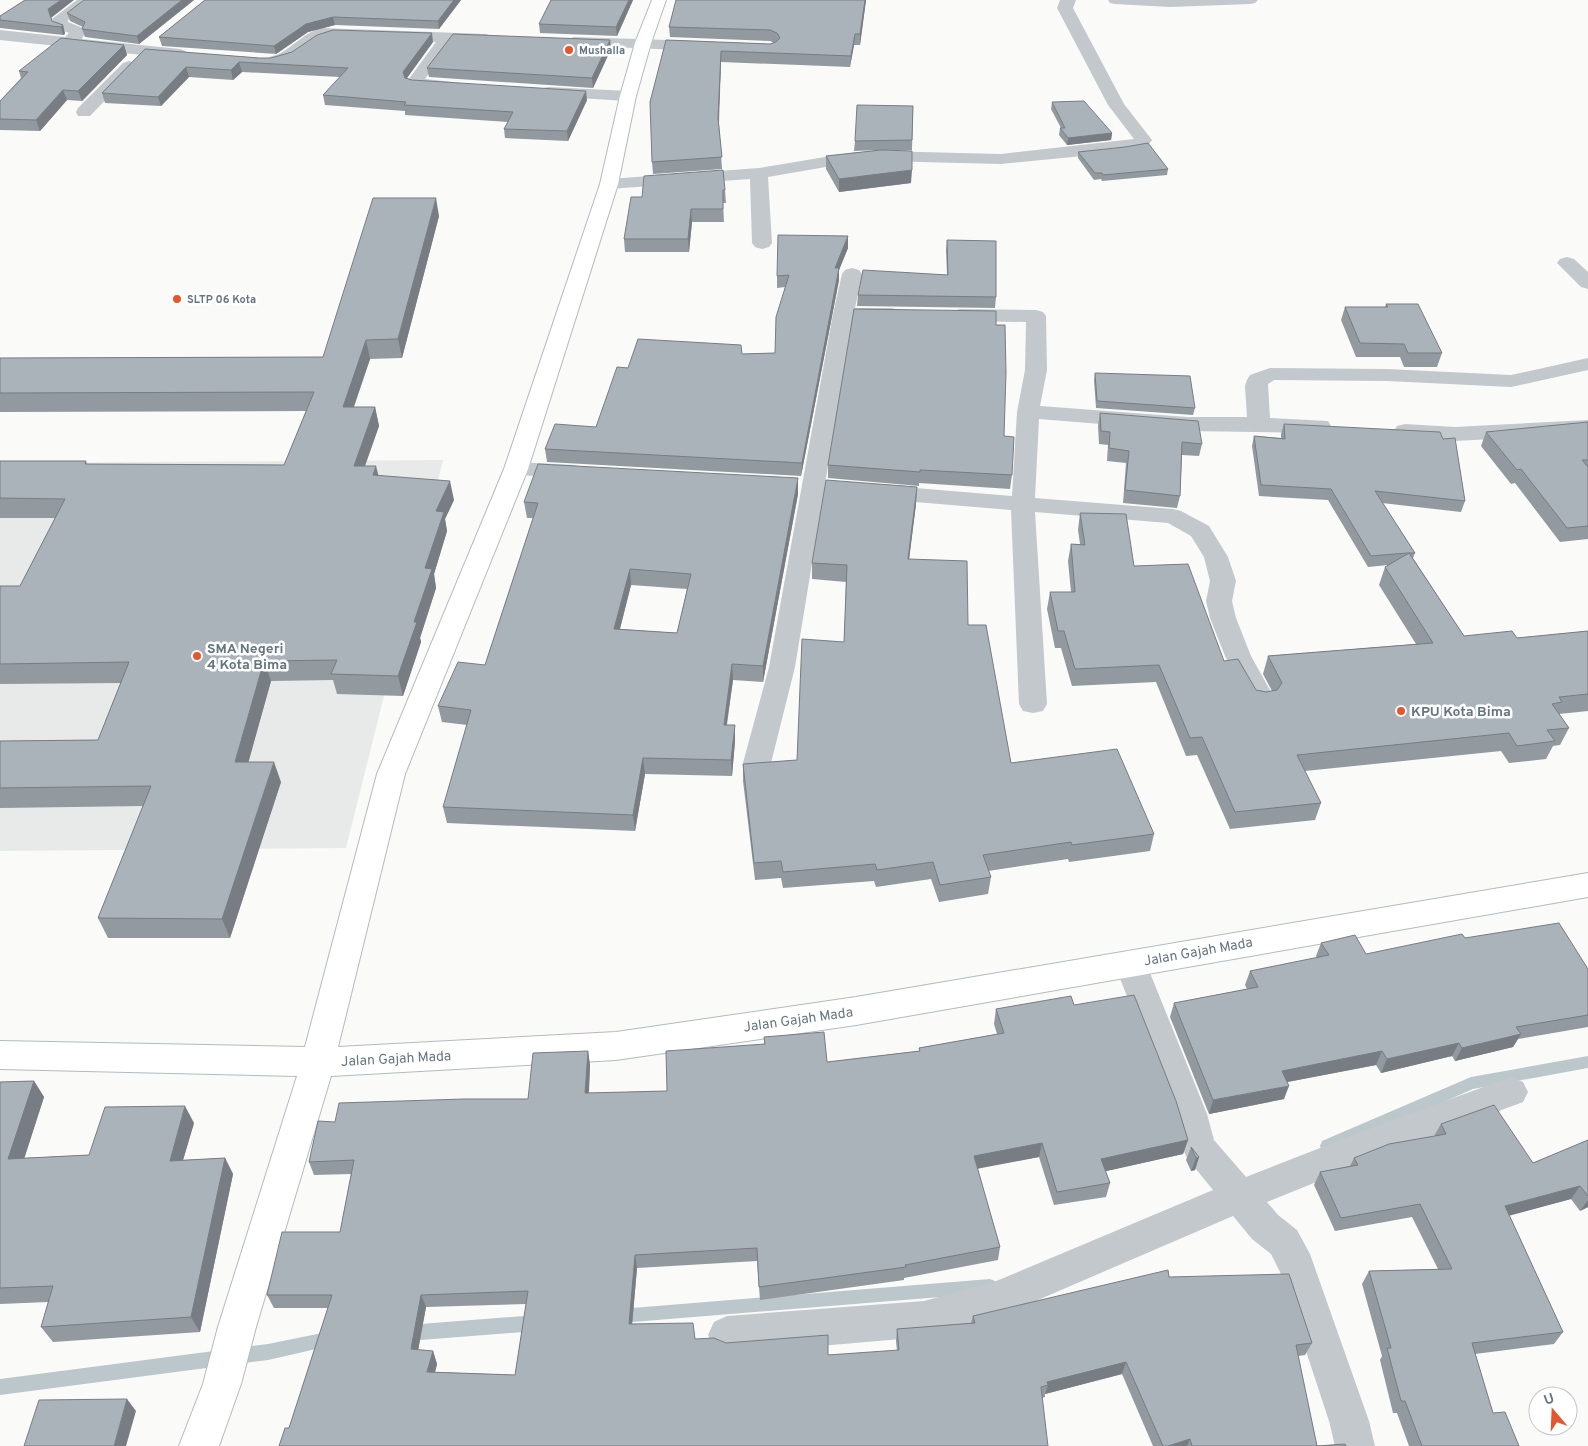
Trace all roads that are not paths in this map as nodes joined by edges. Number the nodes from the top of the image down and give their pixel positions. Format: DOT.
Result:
graph roads {
  1 [pos="87,0"];
  2 [pos="659,0"];
  3 [pos="1068,0"];
  4 [pos="1115,0"];
  5 [pos="1250,0"];
  6 [pos="1170,1"];
  7 [pos="164,34"];
  8 [pos="0,35"];
  9 [pos="448,37"];
  10 [pos="502,40"];
  11 [pos="558,41"];
  12 [pos="66,43"];
  13 [pos="643,44"];
  14 [pos="721,46"];
  15 [pos="143,51"];
  16 [pos="192,55"];
  17 [pos="261,61"];
  18 [pos="462,86"];
  19 [pos="530,90"];
  20 [pos="628,96"];
  21 [pos="84,112"];
  22 [pos="759,173"];
  23 [pos="609,184"];
  24 [pos="762,243"];
  25 [pos="1568,263"];
  26 [pos="852,274"];
  27 [pos="1588,283"];
  28 [pos="844,314"];
  29 [pos="911,314"];
  30 [pos="940,315"];
  31 [pos="1588,364"];
  32 [pos="1028,412"];
  33 [pos="1259,424"];
  34 [pos="1344,427"];
  35 [pos="1588,427"];
  36 [pos="1381,429"];
  37 [pos="516,469"];
  38 [pos="595,474"];
  39 [pos="824,487"];
  40 [pos="1023,504"];
  41 [pos="1261,699"];
  42 [pos="1033,704"];
  43 [pos="757,762"];
  44 [pos="1588,885"];
  45 [pos="1130,963"];
  46 [pos="0,1055"];
  47 [pos="318,1062"];
  48 [pos="1511,1092"];
  49 [pos="1240,1196"];
  50 [pos="727,1335"];
  51 [pos="199,1446"];
  52 [pos="1354,1446"];
  1 -- 12 [label="street"];
  2 -- 13 [label="street"];
  3 -- 22 [label="street"];
  4 -- 6 [label="street"];
  5 -- 6 [label="street"];
  7 -- 15 [label="street"];
  8 -- 12 [label="street"];
  9 -- 10 [label="street"];
  9 -- 17 [label="street"];
  9 -- 18 [label="street"];
  11 -- 13 [label="street"];
  12 -- 15 [label="street"];
  13 -- 14 [label="street"];
  13 -- 20 [label="street"];
  15 -- 16 [label="street"];
  15 -- 21 [label="street"];
  19 -- 20 [label="street"];
  20 -- 23 [label="street"];
  22 -- 23 [label="street"];
  22 -- 24 [label="street"];
  23 -- 37 [label="street"];
  25 -- 27 [label="street"];
  26 -- 28 [label="street"];
  28 -- 29 [label="street"];
  28 -- 39 [label="street"];
  30 -- 32 [label="street"];
  31 -- 33 [label="street"];
  32 -- 33 [label="street"];
  32 -- 40 [label="street"];
  33 -- 34 [label="street"];
  35 -- 36 [label="street"];
  37 -- 38 [label="street"];
  37 -- 47 [label="street"];
  39 -- 40 [label="street"];
  39 -- 43 [label="street"];
  40 -- 41 [label="street"];
  40 -- 42 [label="street"];
  44 -- 45 [label="street, Jalan Gajah Mada"];
  45 -- 47 [label="street, Jalan Gajah Mada"];
  45 -- 49 [label="street"];
  46 -- 47 [label="street, Jalan Gajah Mada"];
  47 -- 51 [label="street"];
  48 -- 49 [label="street"];
  49 -- 50 [label="street"];
  49 -- 52 [label="street"];
}
